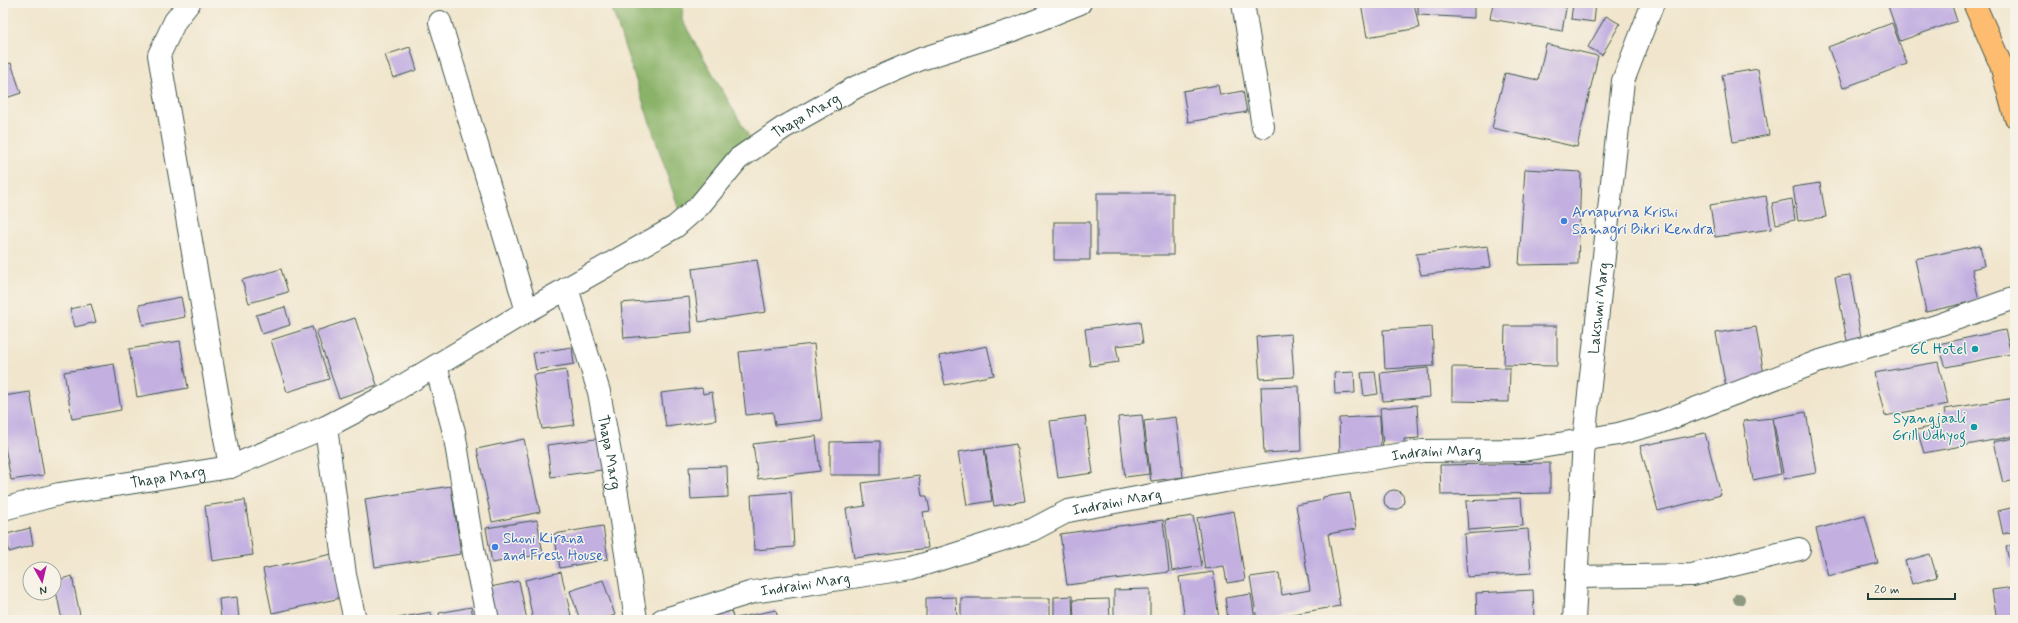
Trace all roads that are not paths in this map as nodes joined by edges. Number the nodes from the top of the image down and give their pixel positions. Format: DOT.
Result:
graph roads {
  1 [pos="189,3"];
  2 [pos="1080,3"];
  3 [pos="1243,3"];
  4 [pos="1653,3"];
  5 [pos="1974,3"];
  6 [pos="440,22"];
  7 [pos="2015,116"];
  8 [pos="1263,127"];
  9 [pos="567,288"];
  10 [pos="2015,298"];
  11 [pos="527,311"];
  12 [pos="436,366"];
  13 [pos="326,427"];
  14 [pos="1584,440"];
  15 [pos="230,467"];
  16 [pos="3,509"];
  17 [pos="1799,549"];
  18 [pos="1576,577"];
  19 [pos="355,620"];
  20 [pos="488,620"];
  21 [pos="636,620"];
  22 [pos="662,620"];
  23 [pos="1574,620"];
  1 -- 15 [label="street"];
  2 -- 9 [label="street, Thapa Marg"];
  3 -- 8 [label="street"];
  4 -- 14 [label="street, Lakshmi Marg"];
  5 -- 7 [label="main road"];
  6 -- 11 [label="street"];
  9 -- 11 [label="street, Thapa Marg"];
  9 -- 21 [label="street, Thapa Marg"];
  10 -- 14 [label="street, Indraini Marg"];
  11 -- 12 [label="street, Thapa Marg"];
  12 -- 13 [label="street, Thapa Marg"];
  12 -- 20 [label="street"];
  13 -- 15 [label="street, Thapa Marg"];
  13 -- 19 [label="street"];
  14 -- 18 [label="street, Lakshmi Marg"];
  14 -- 22 [label="street, Indraini Marg"];
  15 -- 16 [label="street, Thapa Marg"];
  17 -- 18 [label="street"];
  18 -- 23 [label="street, Lakshmi Marg"];
}
